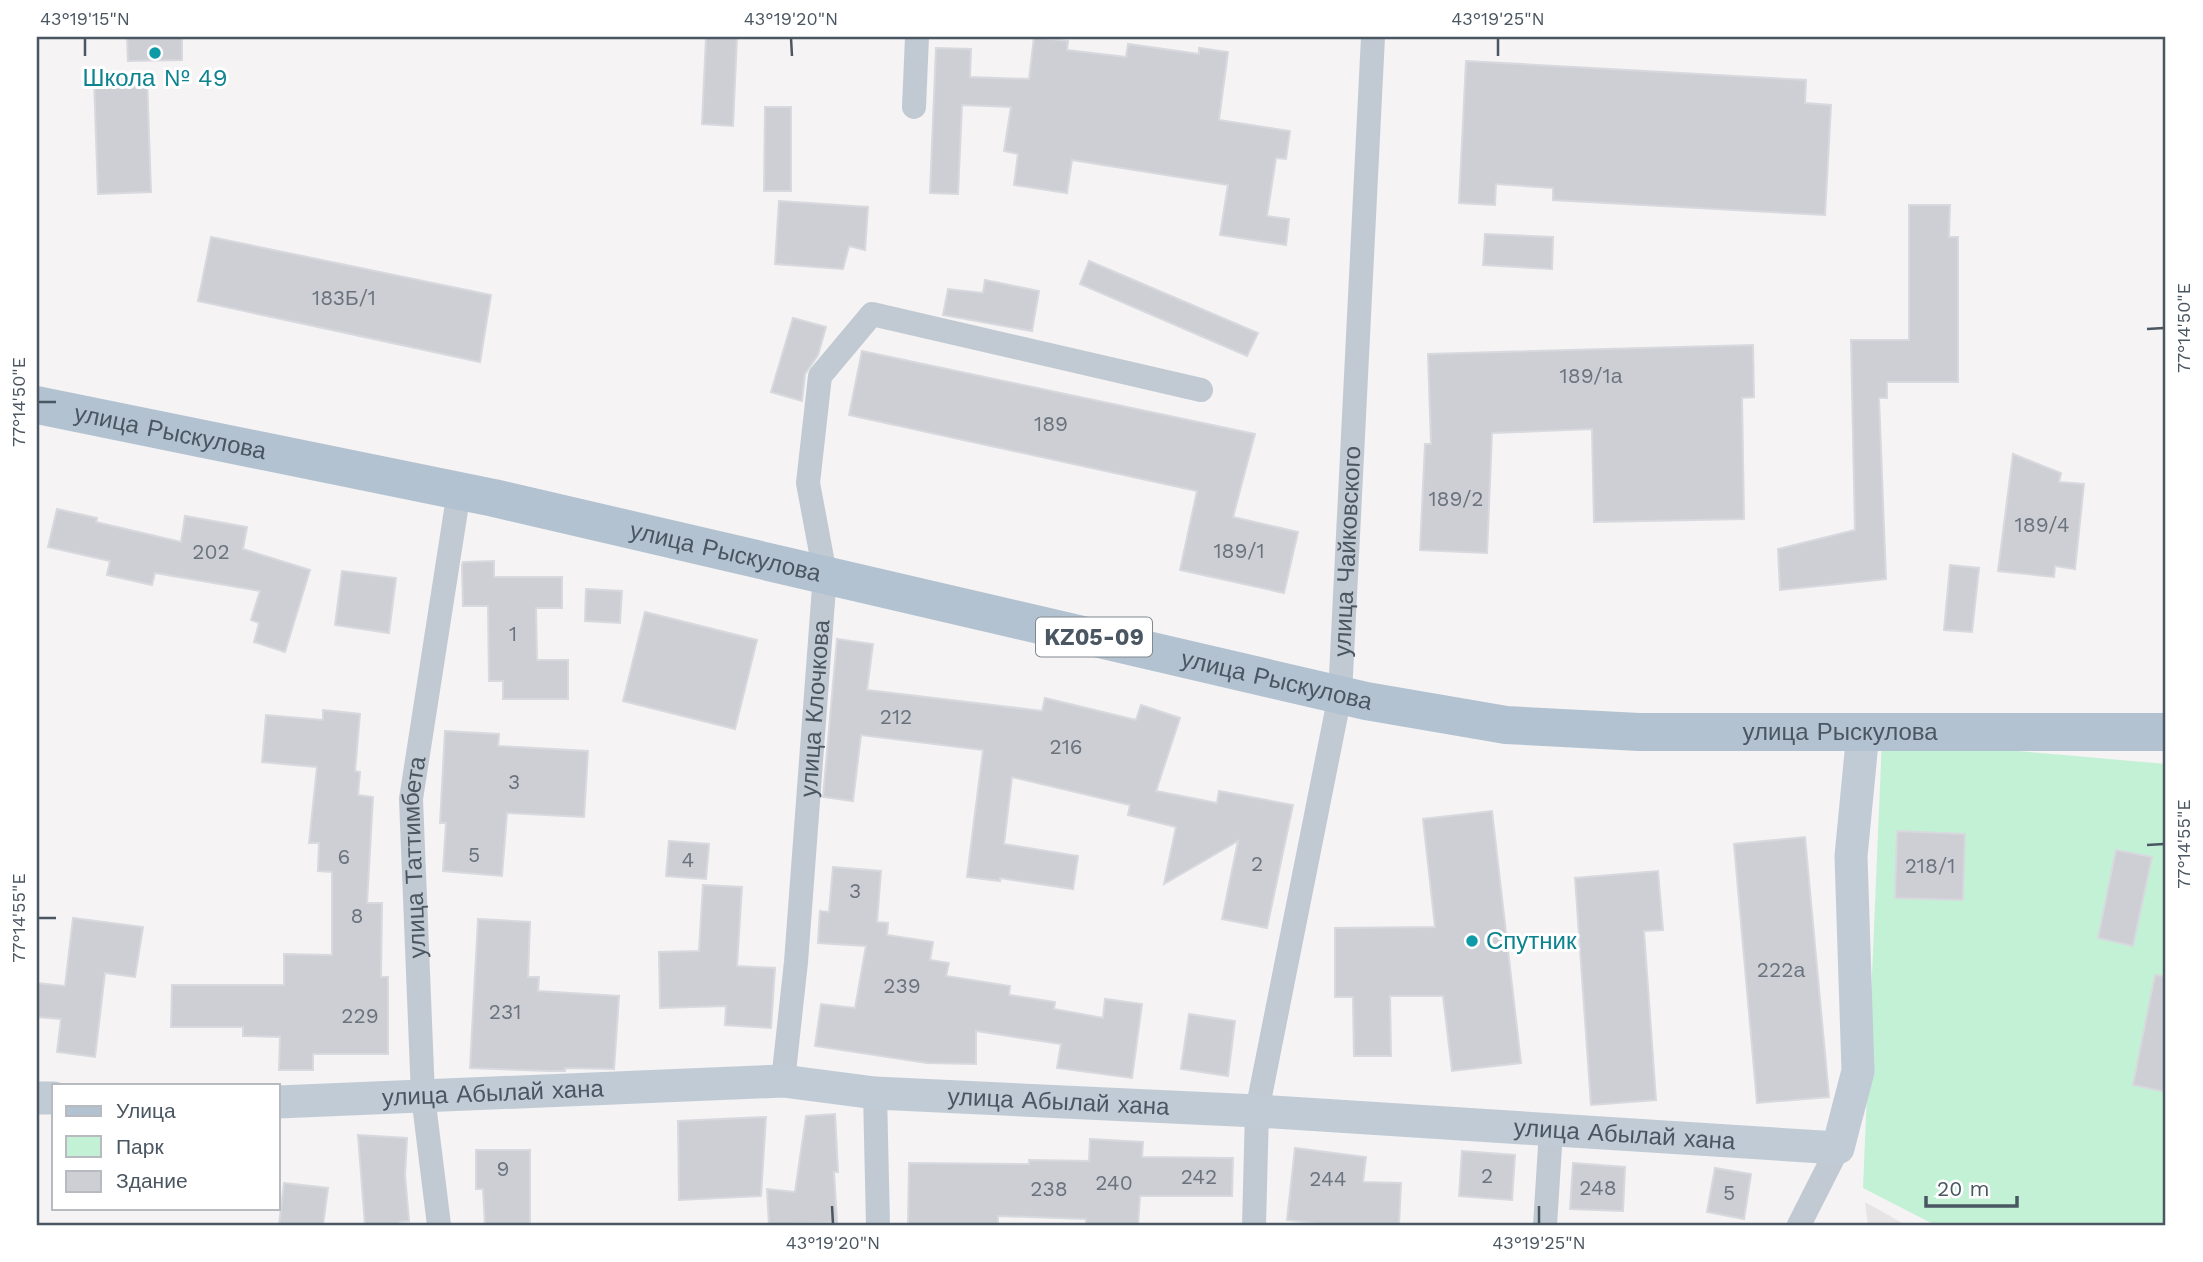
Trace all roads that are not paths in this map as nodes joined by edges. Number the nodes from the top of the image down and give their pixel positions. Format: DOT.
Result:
graph roads {
  1 [pos="917,37"];
  2 [pos="1373,37"];
  3 [pos="914,107"];
  4 [pos="1201,390"];
  5 [pos="37,405"];
  6 [pos="459,491"];
  7 [pos="825,574"];
  8 [pos="1340,695"];
  9 [pos="1863,732"];
  10 [pos="2166,732"];
  11 [pos="783,1081"];
  12 [pos="875,1093"];
  13 [pos="423,1096"];
  14 [pos="280,1102"];
  15 [pos="1257,1111"];
  16 [pos="1551,1131"];
  17 [pos="1838,1148"];
  18 [pos="439,1225"];
  19 [pos="878,1225"];
  20 [pos="1254,1225"];
  21 [pos="1545,1225"];
  22 [pos="1799,1225"];
  1 -- 3 [label="street"];
  2 -- 8 [label="street, улица Чайковского"];
  4 -- 7 [label="street, улица Клочкова"];
  5 -- 6 [label="main road, улица Рыскулова / KZ05-09"];
  6 -- 7 [label="main road, улица Рыскулова / KZ05-09"];
  6 -- 13 [label="street, улица Таттимбета"];
  7 -- 8 [label="main road, улица Рыскулова / KZ05-09"];
  7 -- 11 [label="street, улица Клочкова"];
  8 -- 9 [label="main road, улица Рыскулова / KZ05-09"];
  8 -- 15 [label="street, улица Чайковского"];
  9 -- 10 [label="main road, улица Рыскулова / KZ05-09"];
  9 -- 17 [label="street"];
  11 -- 12 [label="street, улица Абылай хана"];
  11 -- 13 [label="street, улица Абылай хана"];
  12 -- 15 [label="street, улица Абылай хана"];
  12 -- 19 [label="street"];
  13 -- 14 [label="street, улица Абылай хана"];
  13 -- 18 [label="street, улица Таттимбета"];
  15 -- 16 [label="street, улица Абылай хана"];
  15 -- 20 [label="street, улица Чайковского"];
  16 -- 17 [label="street, улица Абылай хана"];
  16 -- 21 [label="street"];
  17 -- 22 [label="street"];
}
